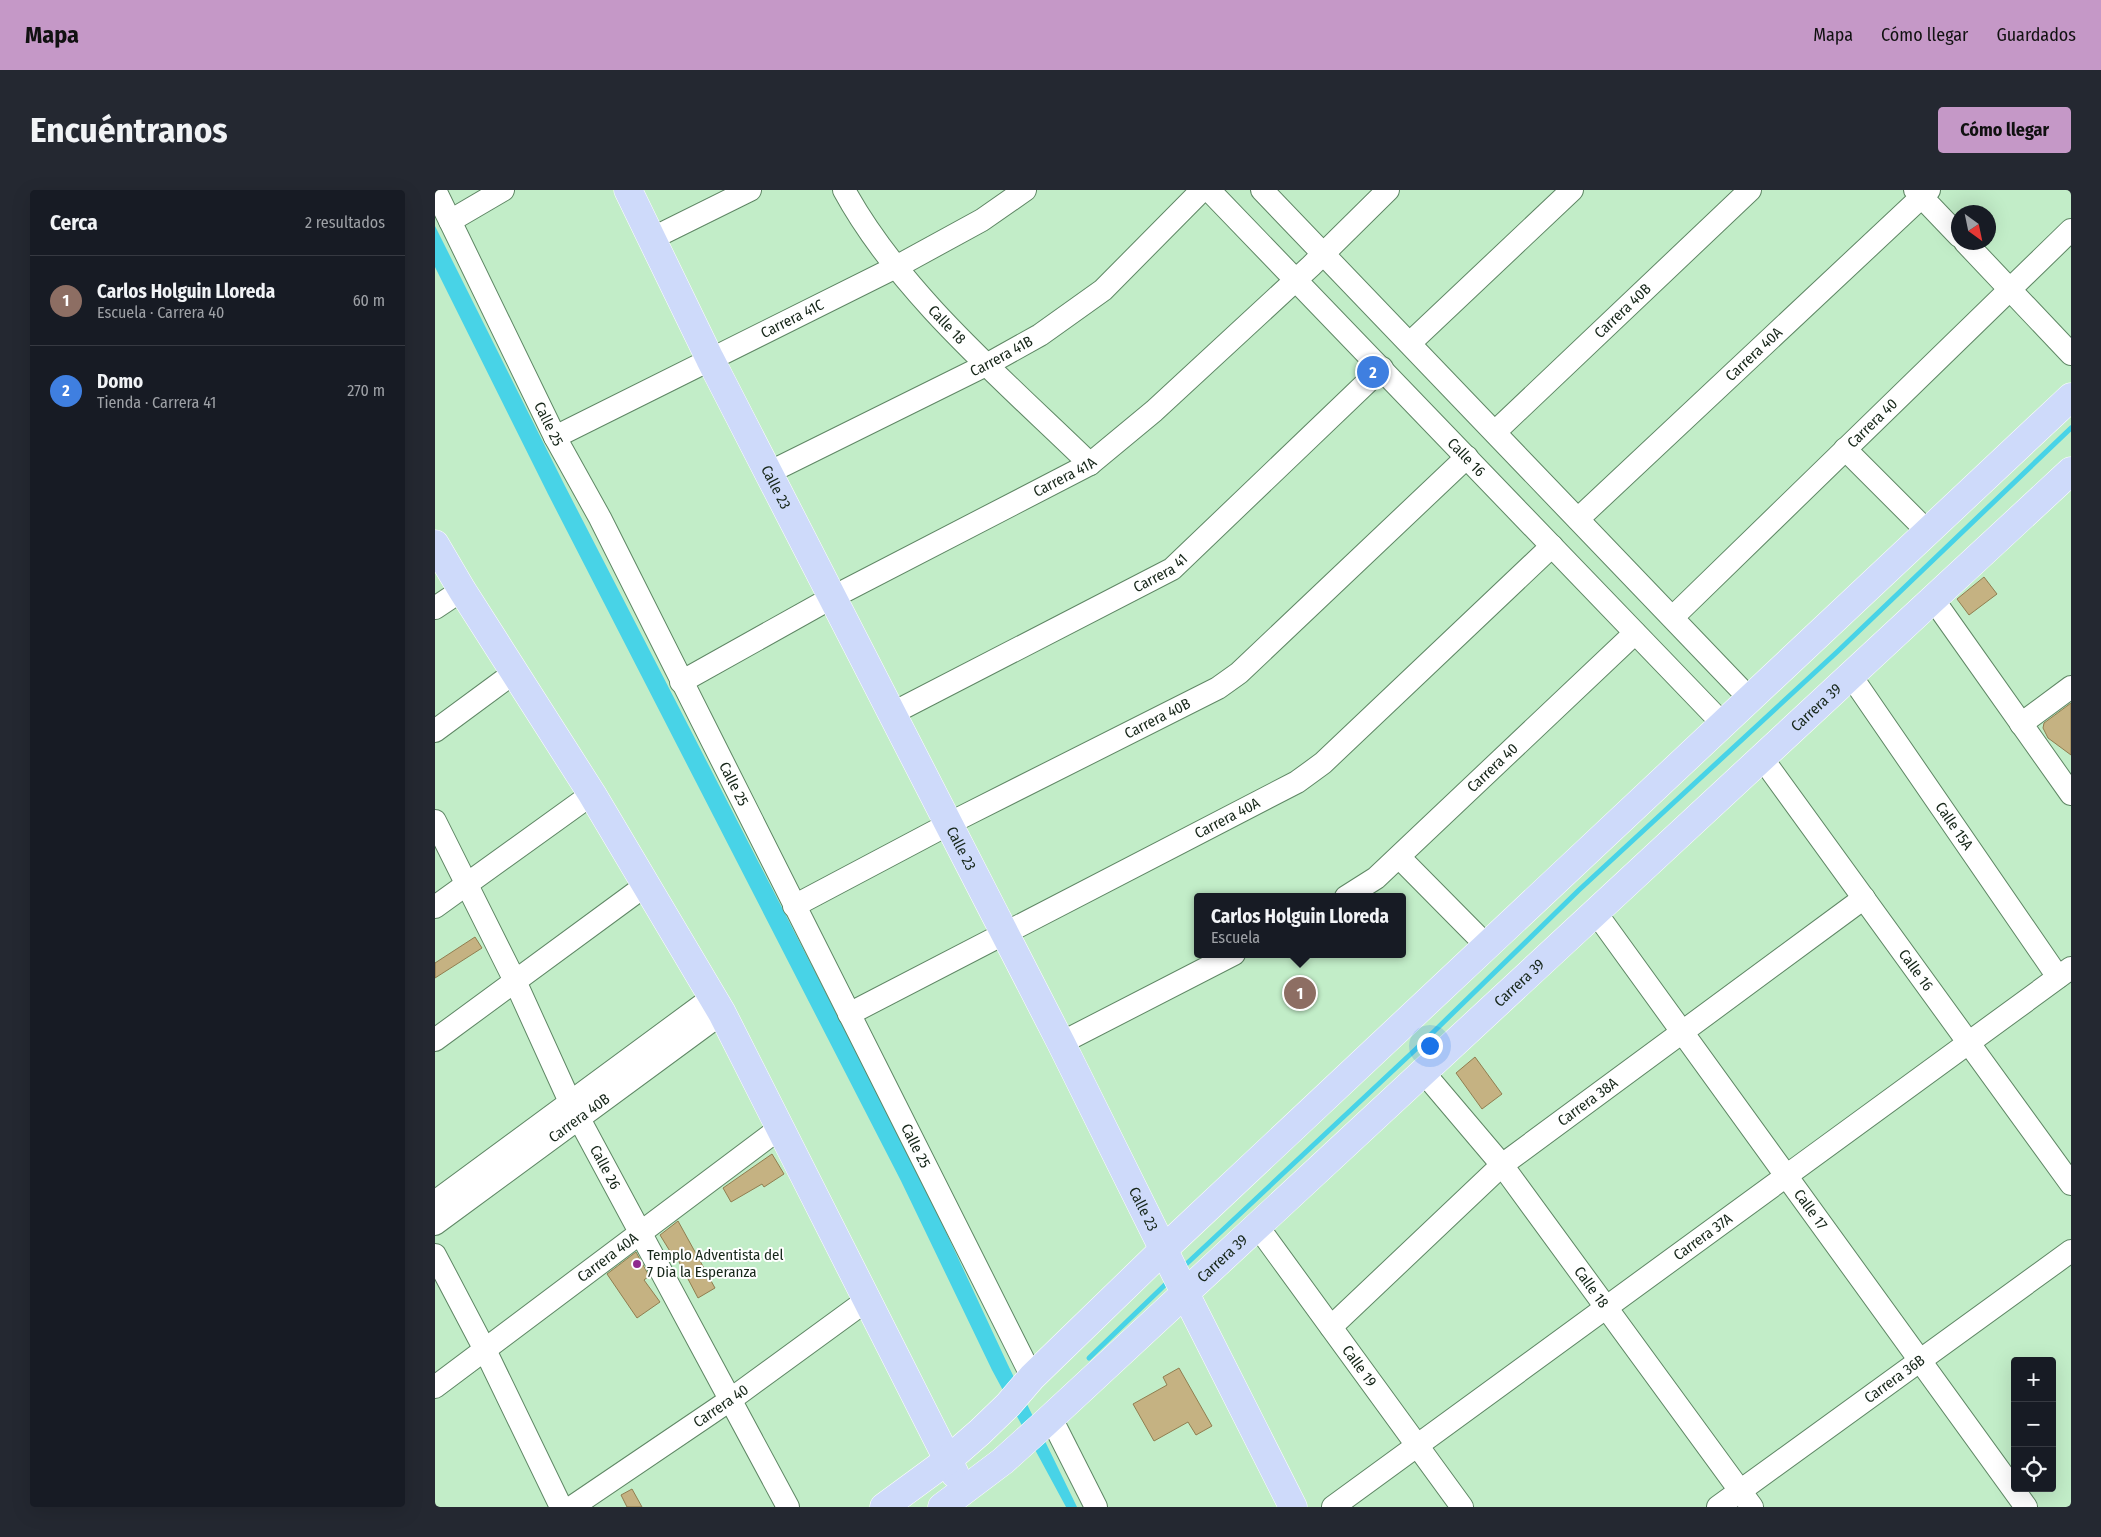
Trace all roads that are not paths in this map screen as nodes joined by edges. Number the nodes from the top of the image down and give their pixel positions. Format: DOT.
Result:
graph roads {
  1 [pos="435,190"];
  2 [pos="503,190"];
  3 [pos="628,190"];
  4 [pos="750,190"];
  5 [pos="844,190"];
  6 [pos="1202,190"];
  7 [pos="1209,190"];
  8 [pos="1262,190"];
  9 [pos="1389,190"];
  10 [pos="1573,190"];
  11 [pos="1750,190"];
  12 [pos="1016,192"];
  13 [pos="1922,192"];
  14 [pos="450,221"];
  15 [pos="1951,226"];
  16 [pos="2071,230"];
  17 [pos="651,239"];
  18 [pos="1972,250"];
  19 [pos="1324,253"];
  20 [pos="896,267"];
  21 [pos="1296,279"];
  22 [pos="2010,290"];
  23 [pos="1410,343"];
  24 [pos="2071,354"];
  25 [pos="710,359"];
  26 [pos="988,364"];
  27 [pos="1382,368"];
  28 [pos="2071,397"];
  29 [pos="1495,432"];
  30 [pos="555,438"];
  31 [pos="1845,449"];
  32 [pos="1467,457"];
  33 [pos="1090,464"];
  34 [pos="2071,471"];
  35 [pos="768,473"];
  36 [pos="1579,519"];
  37 [pos="1928,532"];
  38 [pos="435,544"];
  39 [pos="1552,546"];
  40 [pos="462,590"];
  41 [pos="833,597"];
  42 [pos="1933,600"];
  43 [pos="435,608"];
  44 [pos="1673,617"];
  45 [pos="1635,633"];
  46 [pos="515,672"];
  47 [pos="1851,676"];
  48 [pos="681,682"];
  49 [pos="2071,687"];
  50 [pos="1750,699"];
  51 [pos="893,714"];
  52 [pos="1723,724"];
  53 [pos="2021,724"];
  54 [pos="435,731"];
  55 [pos="1762,758"];
  56 [pos="592,794"];
  57 [pos="2071,794"];
  58 [pos="435,821"];
  59 [pos="948,824"];
  60 [pos="1399,857"];
  61 [pos="466,884"];
  62 [pos="646,885"];
  63 [pos="1352,893"];
  64 [pos="1864,898"];
  65 [pos="794,906"];
  66 [pos="435,907"];
  67 [pos="1596,913"];
  68 [pos="1004,934"];
  69 [pos="1487,946"];
  70 [pos="1226,958"];
  71 [pos="2065,972"];
  72 [pos="515,982"];
  73 [pos="718,1005"];
  74 [pos="849,1014"];
  75 [pos="1682,1032"];
  76 [pos="435,1040"];
  77 [pos="1061,1043"];
  78 [pos="1969,1043"];
  79 [pos="1424,1073"];
  80 [pos="574,1110"];
  81 [pos="780,1128"];
  82 [pos="1502,1165"];
  83 [pos="1786,1176"];
  84 [pos="2071,1184"];
  85 [pos="435,1202"];
  86 [pos="435,1224"];
  87 [pos="1258,1227"];
  88 [pos="640,1234"];
  89 [pos="2071,1251"];
  90 [pos="435,1255"];
  91 [pos="1174,1270"];
  92 [pos="867,1300"];
  93 [pos="1605,1309"];
  94 [pos="1331,1327"];
  95 [pos="485,1350"];
  96 [pos="1920,1361"];
  97 [pos="435,1387"];
  98 [pos="1015,1397"];
  99 [pos="730,1400"];
  100 [pos="1040,1428"];
  101 [pos="1417,1446"];
  102 [pos="948,1460"];
  103 [pos="968,1499"];
  104 [pos="1746,1499"];
  105 [pos="561,1507"];
  106 [pos="572,1507"];
  107 [pos="788,1507"];
  108 [pos="884,1507"];
  109 [pos="942,1507"];
  110 [pos="1096,1507"];
  111 [pos="1293,1507"];
  112 [pos="1333,1507"];
  113 [pos="1462,1507"];
  114 [pos="1718,1507"];
  115 [pos="2025,1507"];
  1 -- 14 [label="street, Calle 25"];
  2 -- 14 [label="street"];
  3 -- 17 [label="main road, Calle 23"];
  4 -- 17 [label="street"];
  5 -- 20 [label="street, Calle 18"];
  6 -- 26 [label="street, Carrera 41B"];
  7 -- 21 [label="street, Calle 16"];
  8 -- 19 [label="street"];
  9 -- 19 [label="street, Carrera 41A"];
  10 -- 23 [label="street"];
  11 -- 29 [label="street, Carrera 40B"];
  12 -- 20 [label="street, Carrera 41C"];
  13 -- 15 [label="street"];
  13 -- 36 [label="street, Carrera 40A"];
  14 -- 30 [label="street, Calle 25"];
  16 -- 22 [label="street, Carrera 40"];
  17 -- 25 [label="main road, Calle 23"];
  18 -- 22 [label="street"];
  19 -- 21 [label="street, Carrera 41A"];
  19 -- 23 [label="street"];
  20 -- 25 [label="street, Carrera 41C"];
  20 -- 26 [label="street, Calle 18"];
  21 -- 27 [label="street, Calle 16"];
  21 -- 33 [label="street, Carrera 41A"];
  22 -- 24 [label="street"];
  22 -- 31 [label="street, Carrera 40"];
  23 -- 29 [label="street"];
  25 -- 30 [label="street, Carrera 41C"];
  25 -- 35 [label="main road, Calle 23"];
  26 -- 33 [label="street, Calle 18"];
  26 -- 35 [label="street, Carrera 41B"];
  27 -- 32 [label="street, Calle 16"];
  27 -- 51 [label="street, Carrera 41"];
  28 -- 37 [label="main road, Carrera 39"];
  29 -- 36 [label="street"];
  30 -- 48 [label="street, Calle 25"];
  31 -- 37 [label="street"];
  31 -- 44 [label="street, Carrera 40"];
  32 -- 39 [label="street, Calle 16"];
  32 -- 59 [label="street, Carrera 40B"];
  33 -- 41 [label="street, Carrera 41A"];
  34 -- 42 [label="main road, Carrera 39"];
  35 -- 41 [label="main road, Calle 23"];
  36 -- 44 [label="street"];
  37 -- 50 [label="main road, Carrera 39"];
  38 -- 40 [label="main road"];
  39 -- 45 [label="street, Calle 16"];
  39 -- 68 [label="street, Carrera 40A"];
  40 -- 43 [label="street"];
  40 -- 46 [label="main road"];
  41 -- 48 [label="street, Carrera 41A"];
  41 -- 51 [label="main road, Calle 23"];
  42 -- 47 [label="main road, Carrera 39"];
  42 -- 53 [label="street"];
  44 -- 50 [label="street"];
  45 -- 52 [label="street, Calle 16"];
  45 -- 60 [label="street, Carrera 40"];
  46 -- 54 [label="street"];
  46 -- 56 [label="main road"];
  47 -- 55 [label="main road, Carrera 39"];
  47 -- 71 [label="street, Calle 15A"];
  48 -- 65 [label="street, Calle 25"];
  49 -- 53 [label="street"];
  50 -- 52 [label="main road, Carrera 39"];
  51 -- 59 [label="main road, Calle 23"];
  52 -- 69 [label="main road, Carrera 39"];
  53 -- 57 [label="street"];
  55 -- 64 [label="street, Calle 16"];
  55 -- 67 [label="main road, Carrera 39"];
  56 -- 61 [label="street"];
  56 -- 62 [label="main road"];
  58 -- 61 [label="street, Calle 26"];
  59 -- 65 [label="street, Carrera 40B"];
  59 -- 68 [label="main road, Calle 23"];
  60 -- 63 [label="street, Carrera 40"];
  60 -- 69 [label="street"];
  61 -- 66 [label="street"];
  61 -- 72 [label="street, Calle 26"];
  62 -- 72 [label="street"];
  62 -- 73 [label="main road"];
  64 -- 75 [label="street, Carrera 38A"];
  64 -- 78 [label="street, Calle 16"];
  65 -- 74 [label="street, Calle 25"];
  67 -- 75 [label="street, Calle 17"];
  67 -- 79 [label="main road, Carrera 39"];
  68 -- 74 [label="street, Carrera 40A"];
  68 -- 77 [label="main road, Calle 23"];
  69 -- 91 [label="main road, Carrera 39"];
  70 -- 77 [label="street"];
  71 -- 78 [label="street, Carrera 37A"];
  72 -- 76 [label="street"];
  72 -- 80 [label="street, Calle 26"];
  73 -- 80 [label="street, Carrera 40B"];
  73 -- 81 [label="main road"];
  74 -- 98 [label="street, Calle 25"];
  75 -- 82 [label="street, Carrera 38A"];
  75 -- 83 [label="street, Calle 17"];
  77 -- 91 [label="main road, Calle 23"];
  78 -- 83 [label="street, Carrera 37A"];
  78 -- 84 [label="street, Calle 16"];
  79 -- 82 [label="street, Calle 18"];
  79 -- 87 [label="main road, Carrera 39"];
  80 -- 85 [label="street, Carrera 40B"];
  80 -- 86 [label="street, Carrera 40B"];
  80 -- 88 [label="street, Calle 26"];
  81 -- 88 [label="street, Carrera 40A"];
  81 -- 92 [label="main road"];
  82 -- 93 [label="street, Calle 18"];
  82 -- 94 [label="street, Carrera 38A"];
  83 -- 93 [label="street, Carrera 37A"];
  83 -- 96 [label="street, Calle 17"];
  87 -- 91 [label="main road, Carrera 39"];
  87 -- 94 [label="street, Calle 19"];
  88 -- 95 [label="street, Carrera 40A"];
  88 -- 99 [label="street, Calle 26"];
  89 -- 96 [label="street, Carrera 36B"];
  90 -- 95 [label="street"];
  91 -- 98 [label="main road, Carrera 39"];
  91 -- 100 [label="main road, Carrera 39"];
  91 -- 111 [label="main road, Calle 23"];
  92 -- 99 [label="street, Carrera 40"];
  92 -- 102 [label="main road"];
  93 -- 101 [label="street, Carrera 37A"];
  93 -- 104 [label="street, Calle 18"];
  94 -- 101 [label="street, Calle 19"];
  95 -- 97 [label="street, Carrera 40A"];
  95 -- 105 [label="street"];
  96 -- 104 [label="street, Carrera 36B"];
  96 -- 115 [label="street, Calle 17"];
  98 -- 102 [label="main road, Carrera 39"];
  98 -- 103 [label="main road, Carrera 39"];
  99 -- 106 [label="street, Carrera 40"];
  99 -- 107 [label="street, Calle 26"];
  100 -- 103 [label="main road, Carrera 39"];
  100 -- 110 [label="street"];
  101 -- 112 [label="street, Carrera 37A"];
  101 -- 113 [label="street, Calle 19"];
  102 -- 103 [label="main road"];
  102 -- 108 [label="main road, Carrera 39"];
  103 -- 109 [label="main road, Carrera 39"];
  104 -- 114 [label="street, Carrera 36B"];
}
